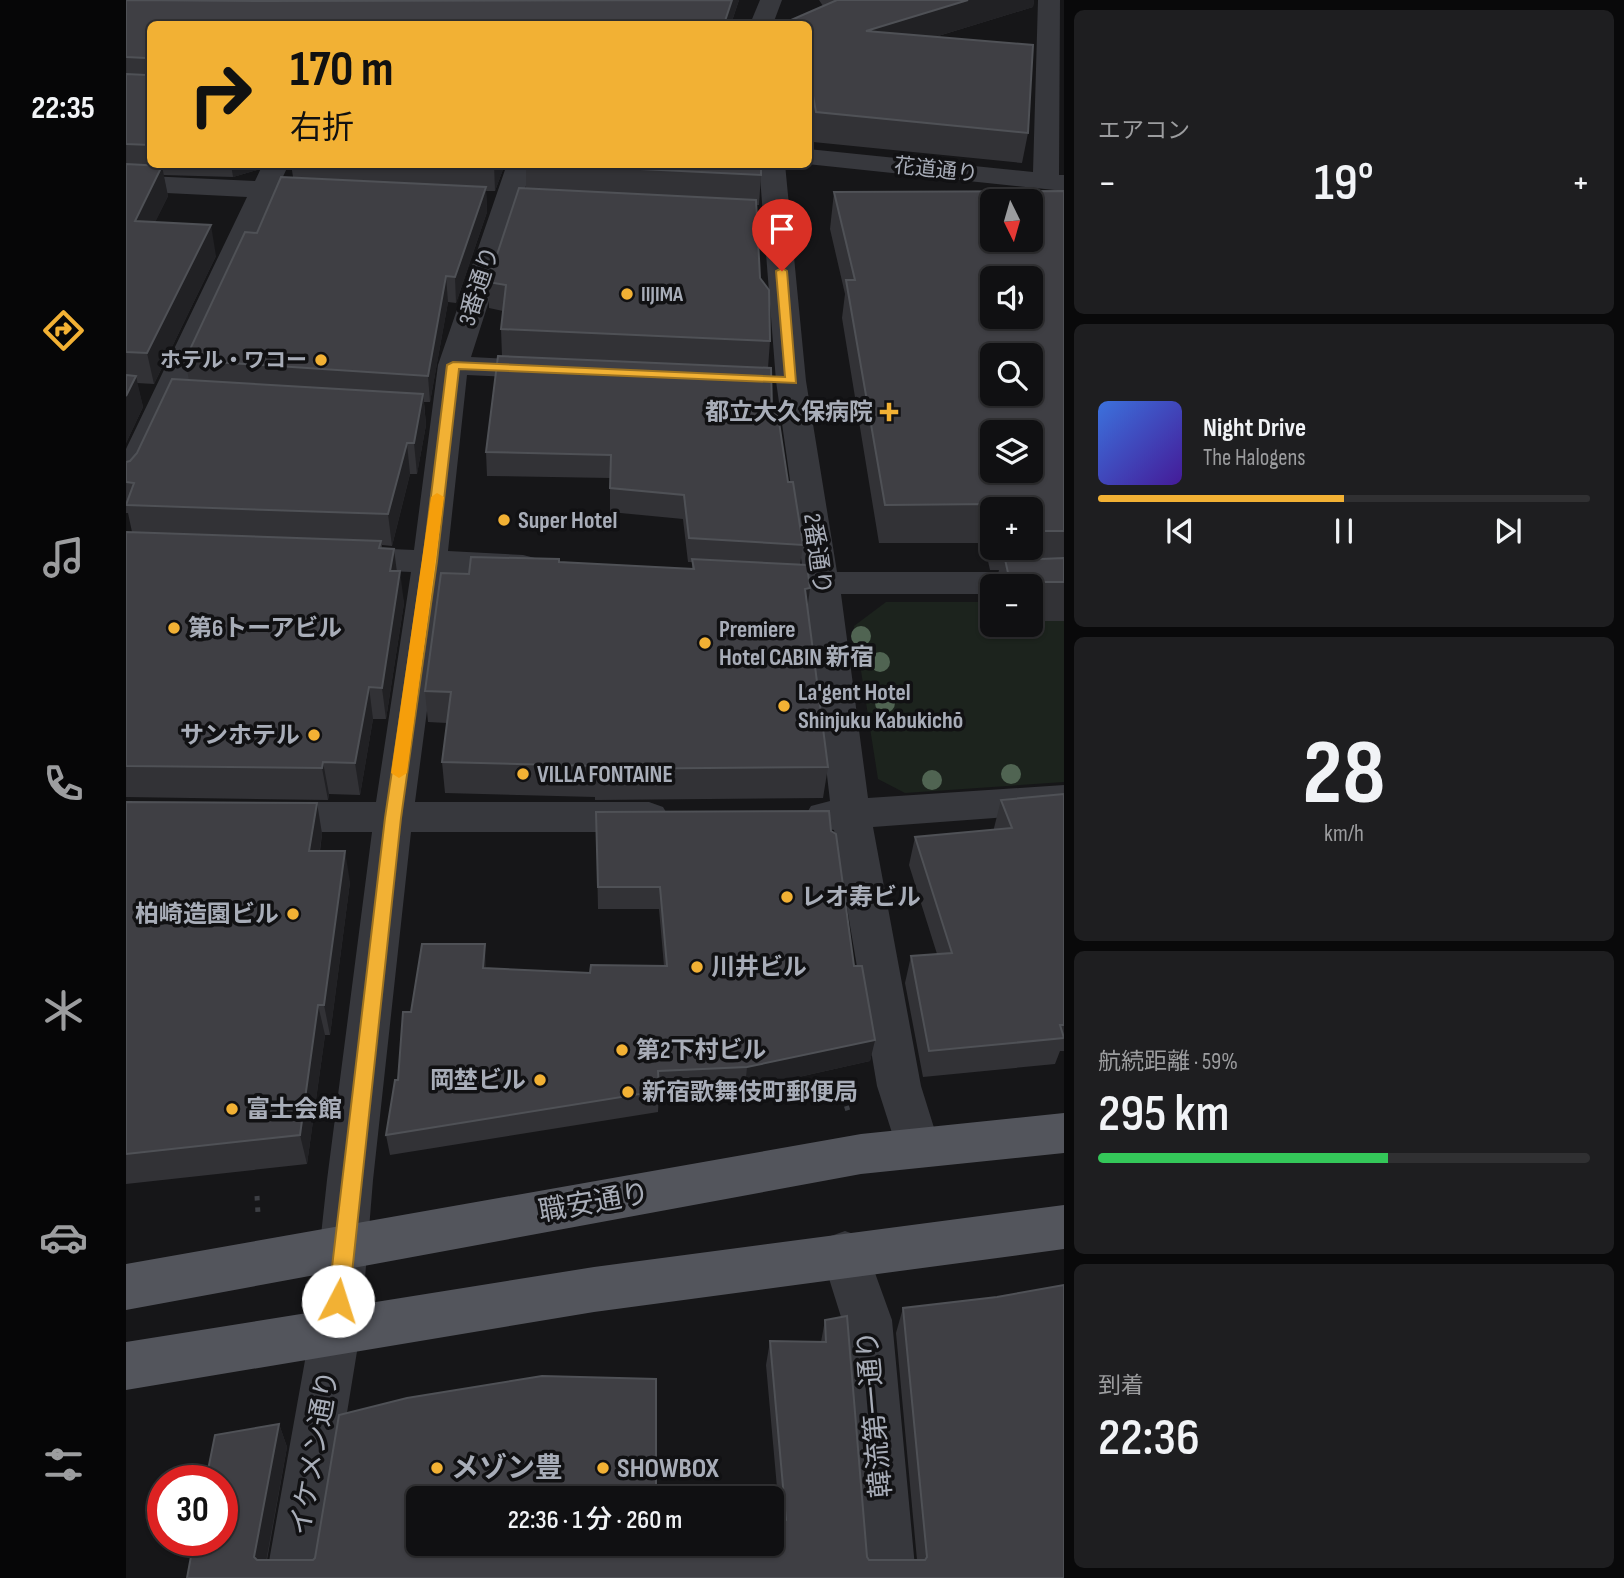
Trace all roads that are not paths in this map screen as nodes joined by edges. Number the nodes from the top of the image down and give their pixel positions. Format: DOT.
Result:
graph roads {
  1 [pos="771,0"];
  2 [pos="1049,0"];
  3 [pos="763,21"];
  4 [pos="812,157"];
  5 [pos="519,168"];
  6 [pos="771,168"];
  7 [pos="270,177"];
  8 [pos="1055,182"];
  9 [pos="126,183"];
  10 [pos="359,195"];
  11 [pos="453,365"];
  12 [pos="575,371"];
  13 [pos="126,484"];
  14 [pos="319,557"];
  15 [pos="430,561"];
  16 [pos="551,568"];
  17 [pos="768,581"];
  18 [pos="1064,583"];
  19 [pos="822,584"];
  20 [pos="1064,799"];
  21 [pos="233,816"];
  22 [pos="796,816"];
  23 [pos="851,816"];
  24 [pos="685,817"];
  25 [pos="393,818"];
  26 [pos="1064,1133"];
  27 [pos="917,1147"];
  28 [pos="1064,1227"];
  29 [pos="343,1248"];
  30 [pos="845,1253"];
  31 [pos="126,1287"];
  32 [pos="336,1327"];
  33 [pos="126,1366"];
  34 [pos="293,1578"];
  35 [pos="889,1578"];
  1 -- 3 [label="street"];
  2 -- 8 [label="street"];
  4 -- 8 [label="street, 花道通り"];
  5 -- 11 [label="street, 3番通り"];
  6 -- 19 [label="street, 2番通り"];
  7 -- 9 [label="street"];
  7 -- 10 [label="street"];
  7 -- 13 [label="street"];
  11 -- 12 [label="street"];
  11 -- 15 [label="street, 3番通り"];
  14 -- 15 [label="street"];
  15 -- 16 [label="street"];
  15 -- 25 [label="street, 3番通り"];
  17 -- 19 [label="street"];
  18 -- 19 [label="street"];
  19 -- 23 [label="street, 2番通り"];
  20 -- 23 [label="street"];
  21 -- 25 [label="street"];
  22 -- 23 [label="street"];
  23 -- 27 [label="street, 2番通り"];
  24 -- 25 [label="street"];
  25 -- 29 [label="street, 3番通り"];
  26 -- 27 [label="main road, 職安通り"];
  27 -- 29 [label="main road, 職安通り"];
  28 -- 30 [label="main road"];
  29 -- 31 [label="main road, 職安通り"];
  29 -- 32 [label="street, 3番通り"];
  30 -- 32 [label="main road"];
  30 -- 35 [label="street, 韓流第一通り"];
  32 -- 33 [label="main road"];
  32 -- 34 [label="street, イケメン通り"];
}
